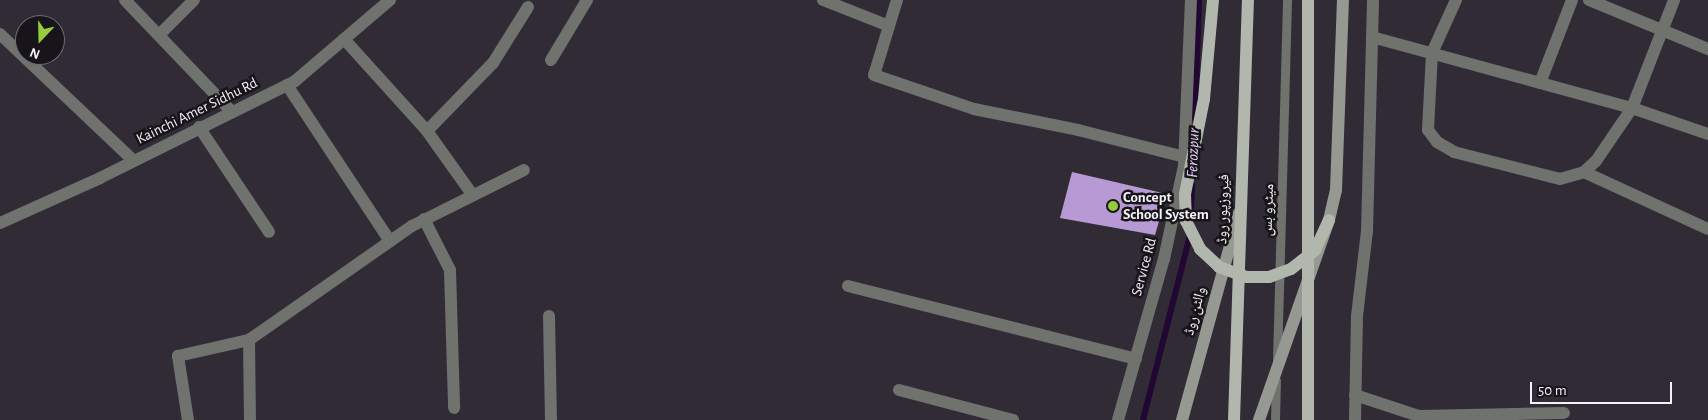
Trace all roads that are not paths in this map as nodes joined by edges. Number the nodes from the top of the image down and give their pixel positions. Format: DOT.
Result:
graph roads {
  1 [pos="125,0"];
  2 [pos="194,0"];
  3 [pos="390,0"];
  4 [pos="587,0"];
  5 [pos="823,0"];
  6 [pos="897,0"];
  7 [pos="1191,0"];
  8 [pos="1213,0"];
  9 [pos="1248,0"];
  10 [pos="1287,0"];
  11 [pos="1308,0"];
  12 [pos="1343,0"];
  13 [pos="1372,0"];
  14 [pos="1456,0"];
  15 [pos="1572,0"];
  16 [pos="1589,0"];
  17 [pos="1674,0"];
  18 [pos="528,7"];
  19 [pos="889,26"];
  20 [pos="1662,30"];
  21 [pos="0,34"];
  22 [pos="160,34"];
  23 [pos="1372,37"];
  24 [pos="344,38"];
  25 [pos="1708,49"];
  26 [pos="1432,53"];
  27 [pos="551,60"];
  28 [pos="1540,83"];
  29 [pos="287,85"];
  30 [pos="1632,108"];
  31 [pos="232,112"];
  32 [pos="199,127"];
  33 [pos="426,131"];
  34 [pos="1708,134"];
  35 [pos="1185,157"];
  36 [pos="133,160"];
  37 [pos="524,170"];
  38 [pos="1584,172"];
  39 [pos="472,194"];
  40 [pos="1239,210"];
  41 [pos="424,219"];
  42 [pos="1329,220"];
  43 [pos="0,223"];
  44 [pos="1708,229"];
  45 [pos="269,232"];
  46 [pos="390,242"];
  47 [pos="848,286"];
  48 [pos="549,316"];
  49 [pos="249,340"];
  50 [pos="1136,359"];
  51 [pos="898,390"];
  52 [pos="1355,396"];
  53 [pos="454,408"];
  54 [pos="1564,413"];
  55 [pos="188,420"];
  56 [pos="250,420"];
  57 [pos="551,420"];
  58 [pos="1014,420"];
  59 [pos="1118,420"];
  60 [pos="1182,420"];
  61 [pos="1234,420"];
  62 [pos="1259,420"];
  63 [pos="1275,420"];
  64 [pos="1308,420"];
  65 [pos="1355,420"];
  1 -- 22 [label="street"];
  2 -- 22 [label="street"];
  3 -- 24 [label="street, Kainchi Amer Sidhu Rd"];
  4 -- 27 [label="street"];
  5 -- 19 [label="street"];
  6 -- 19 [label="street"];
  7 -- 35 [label="street, Service Rd"];
  8 -- 42 [label="main road"];
  9 -- 40 [label="main road, فیروزپور روڈ"];
  10 -- 63 [label="lane, میٹرو بس"];
  11 -- 64 [label="main road"];
  12 -- 42 [label="main road"];
  13 -- 23 [label="street"];
  14 -- 26 [label="street"];
  15 -- 28 [label="street"];
  16 -- 20 [label="street"];
  17 -- 20 [label="street"];
  18 -- 33 [label="street"];
  19 -- 35 [label="street"];
  20 -- 25 [label="street"];
  20 -- 30 [label="street"];
  21 -- 36 [label="street"];
  22 -- 31 [label="street"];
  23 -- 26 [label="street"];
  23 -- 52 [label="street"];
  24 -- 29 [label="street, Kainchi Amer Sidhu Rd"];
  24 -- 33 [label="street"];
  26 -- 28 [label="street"];
  26 -- 38 [label="street"];
  28 -- 30 [label="street"];
  29 -- 31 [label="street, Kainchi Amer Sidhu Rd"];
  29 -- 46 [label="street"];
  30 -- 34 [label="street"];
  30 -- 38 [label="street"];
  31 -- 32 [label="street, Kainchi Amer Sidhu Rd"];
  32 -- 36 [label="street, Kainchi Amer Sidhu Rd"];
  32 -- 45 [label="street"];
  33 -- 39 [label="street"];
  35 -- 50 [label="street, Service Rd"];
  36 -- 43 [label="street, Kainchi Amer Sidhu Rd"];
  37 -- 39 [label="street"];
  38 -- 44 [label="street"];
  39 -- 41 [label="street"];
  40 -- 60 [label="main road, والٹن روڈ"];
  40 -- 61 [label="main road, فیروزپور روڈ"];
  41 -- 46 [label="street"];
  41 -- 53 [label="street"];
  42 -- 62 [label="main road"];
  46 -- 49 [label="street"];
  47 -- 50 [label="street"];
  48 -- 57 [label="street"];
  49 -- 55 [label="street"];
  49 -- 56 [label="street"];
  50 -- 59 [label="street, Service Rd"];
  51 -- 58 [label="street"];
  52 -- 54 [label="street"];
  52 -- 65 [label="street"];
}
